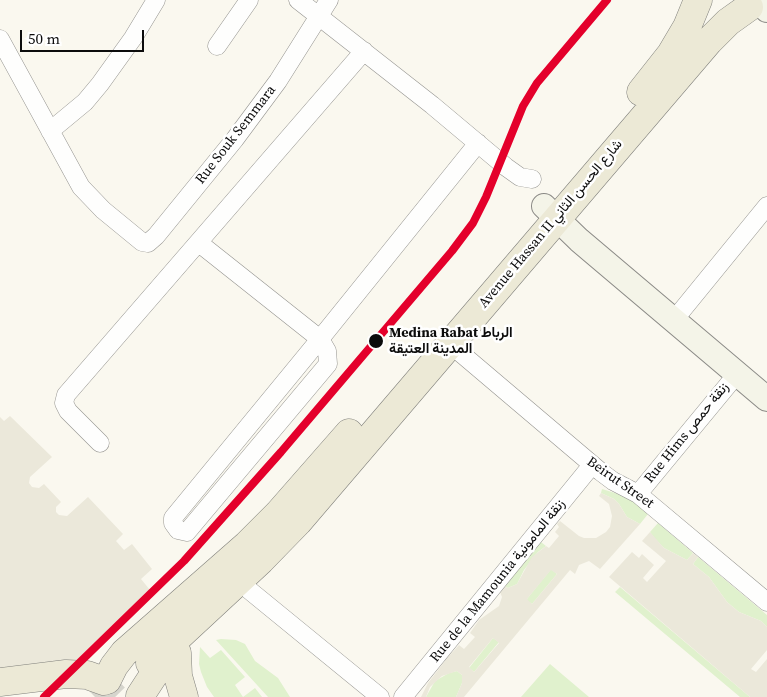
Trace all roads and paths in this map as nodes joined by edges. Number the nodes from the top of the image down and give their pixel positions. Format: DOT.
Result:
graph roads {
  1 [pos="156,0"];
  2 [pos="248,0"];
  3 [pos="298,0"];
  4 [pos="329,0"];
  5 [pos="678,0"];
  6 [pos="698,0"];
  7 [pos="716,0"];
  8 [pos="761,4"];
  9 [pos="319,16"];
  10 [pos="0,39"];
  11 [pos="217,46"];
  12 [pos="364,51"];
  13 [pos="661,68"];
  14 [pos="50,131"];
  15 [pos="478,143"];
  16 [pos="532,179"];
  17 [pos="767,206"];
  18 [pos="551,212"];
  19 [pos="199,243"];
  20 [pos="674,320"];
  21 [pos="320,339"];
  22 [pos="450,344"];
  23 [pos="736,374"];
  24 [pos="767,399"];
  25 [pos="382,412"];
  26 [pos="100,443"];
  27 [pos="592,465"];
  28 [pos="638,494"];
  29 [pos="249,590"];
  30 [pos="767,602"];
  31 [pos="177,653"];
  32 [pos="146,658"];
  33 [pos="0,682"];
  34 [pos="100,686"];
  35 [pos="140,697"];
  36 [pos="184,697"];
  37 [pos="380,697"];
  38 [pos="403,697"];
  1 -- 14 [label="street"];
  2 -- 11 [label="street"];
  3 -- 9 [label="street"];
  4 -- 9 [label="street, Rue Souk Semmara"];
  5 -- 13 [label="main road"];
  6 -- 13 [label="main road, Avenue Hassan II شارع الحسن الثاني"];
  7 -- 8 [label="main road"];
  8 -- 18 [label="main road, Avenue Hassan II شارع الحسن الثاني"];
  9 -- 12 [label="street"];
  9 -- 14 [label="street, Rue Souk Semmara"];
  10 -- 14 [label="street"];
  12 -- 15 [label="street"];
  12 -- 19 [label="street"];
  13 -- 18 [label="main road, Avenue Hassan II شارع الحسن الثاني"];
  15 -- 16 [label="street"];
  15 -- 21 [label="street"];
  17 -- 20 [label="street"];
  18 -- 20 [label="main road"];
  18 -- 22 [label="main road, Avenue Hassan II شارع الحسن الثاني"];
  18 -- 25 [label="main road, Avenue Hassan II شارع الحسن الثاني"];
  19 -- 21 [label="street"];
  19 -- 26 [label="street"];
  20 -- 23 [label="main road"];
  21 -- 21 [label="street"];
  22 -- 25 [label="main road, Avenue Hassan II شارع الحسن الثاني"];
  22 -- 27 [label="street, Beirut Street"];
  23 -- 24 [label="main road"];
  23 -- 28 [label="street, Rue Hims زنقة حمص"];
  25 -- 29 [label="main road"];
  25 -- 32 [label="main road, Avenue Hassan II شارع الحسن الثاني"];
  25 -- 34 [label="main road"];
  27 -- 28 [label="street, Beirut Street"];
  27 -- 38 [label="street, Rue de la Mamounia زنقة المامونية"];
  28 -- 30 [label="street, Beirut Street"];
  29 -- 31 [label="main road"];
  29 -- 37 [label="street"];
  31 -- 35 [label="main road"];
  31 -- 36 [label="main road"];
  33 -- 34 [label="main road"];
  34 -- 35 [label="main road"];
}
